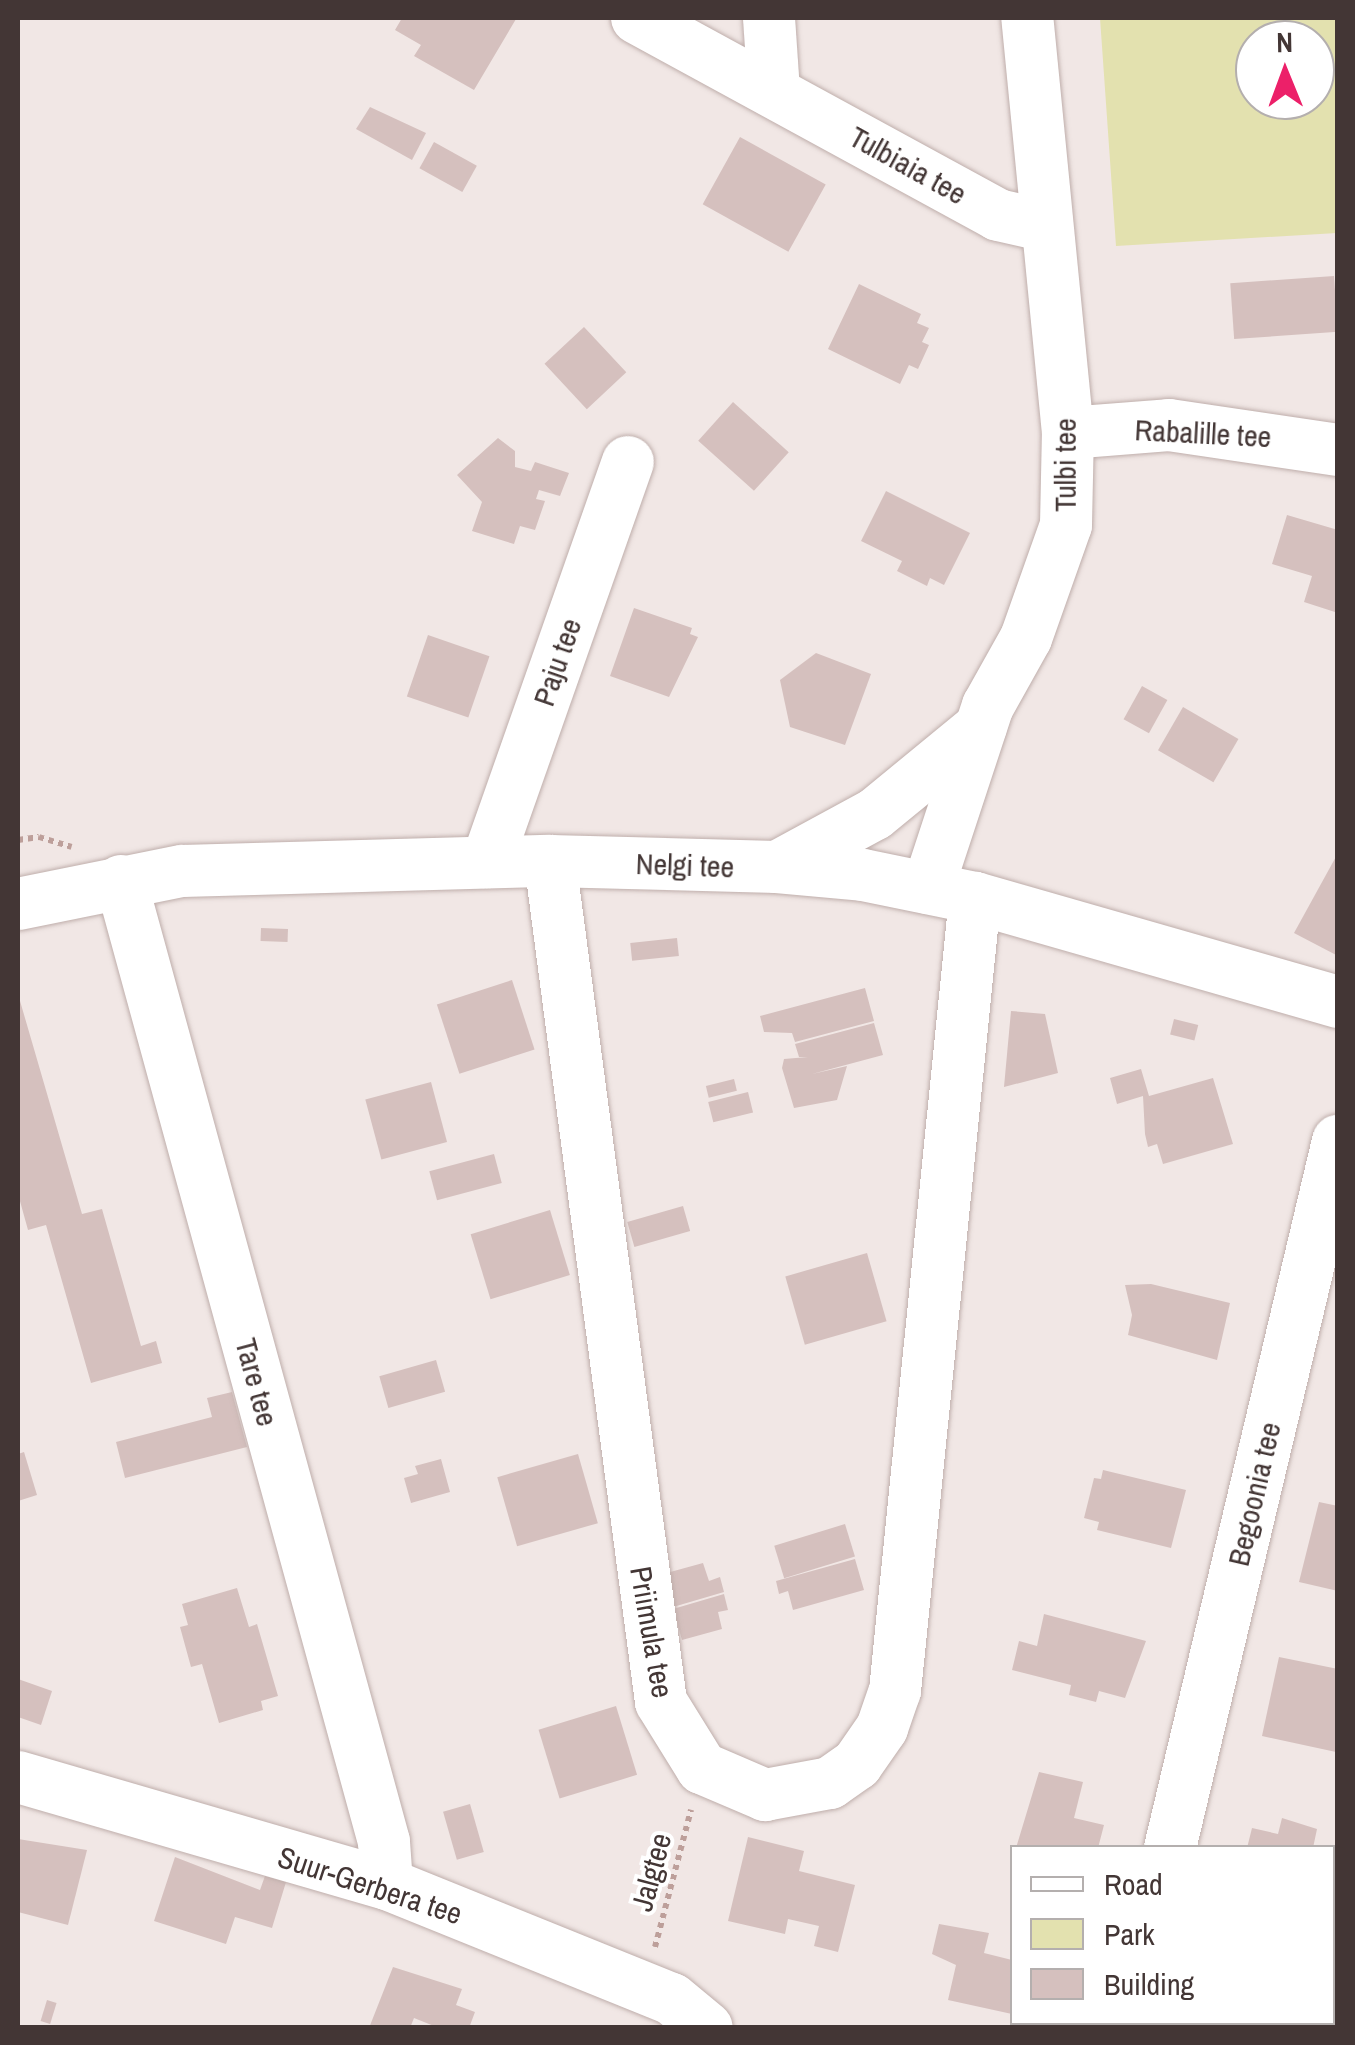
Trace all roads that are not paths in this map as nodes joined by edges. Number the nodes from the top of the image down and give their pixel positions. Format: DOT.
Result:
graph roads {
  1 [pos="637,18"];
  2 [pos="769,18"];
  3 [pos="1026,18"];
  4 [pos="774,91"];
  5 [pos="1047,226"];
  6 [pos="1068,432"];
  7 [pos="1338,450"];
  8 [pos="628,462"];
  9 [pos="981,728"];
  10 [pos="550,861"];
  11 [pos="487,862"];
  12 [pos="777,867"];
  13 [pos="120,881"];
  14 [pos="951,893"];
  15 [pos="18,904"];
  16 [pos="1338,1002"];
  17 [pos="1338,1141"];
  18 [pos="18,1776"];
  19 [pos="1171,1845"];
  20 [pos="387,1884"];
  21 [pos="707,2028"];
  1 -- 4 [label="street, Tulbiaia tee"];
  2 -- 4 [label="street"];
  3 -- 5 [label="street, Tulbi tee"];
  4 -- 5 [label="street, Tulbiaia tee"];
  5 -- 6 [label="street, Tulbi tee"];
  6 -- 7 [label="street, Rabalille tee"];
  6 -- 9 [label="street, Tulbi tee"];
  8 -- 11 [label="street, Paju tee"];
  9 -- 12 [label="street"];
  9 -- 14 [label="street, Tulbi tee"];
  10 -- 11 [label="street, Nelgi tee"];
  10 -- 12 [label="street, Nelgi tee"];
  10 -- 14 [label="street, Priimula tee"];
  11 -- 13 [label="street, Nelgi tee"];
  12 -- 14 [label="street, Nelgi tee"];
  13 -- 15 [label="street, Nelgi tee"];
  13 -- 20 [label="street, Tare tee"];
  14 -- 16 [label="street, Nelgi tee"];
  17 -- 19 [label="street, Begoonia tee"];
  18 -- 20 [label="street, Suur-Gerbera tee"];
  20 -- 21 [label="street, Suur-Gerbera tee"];
}
